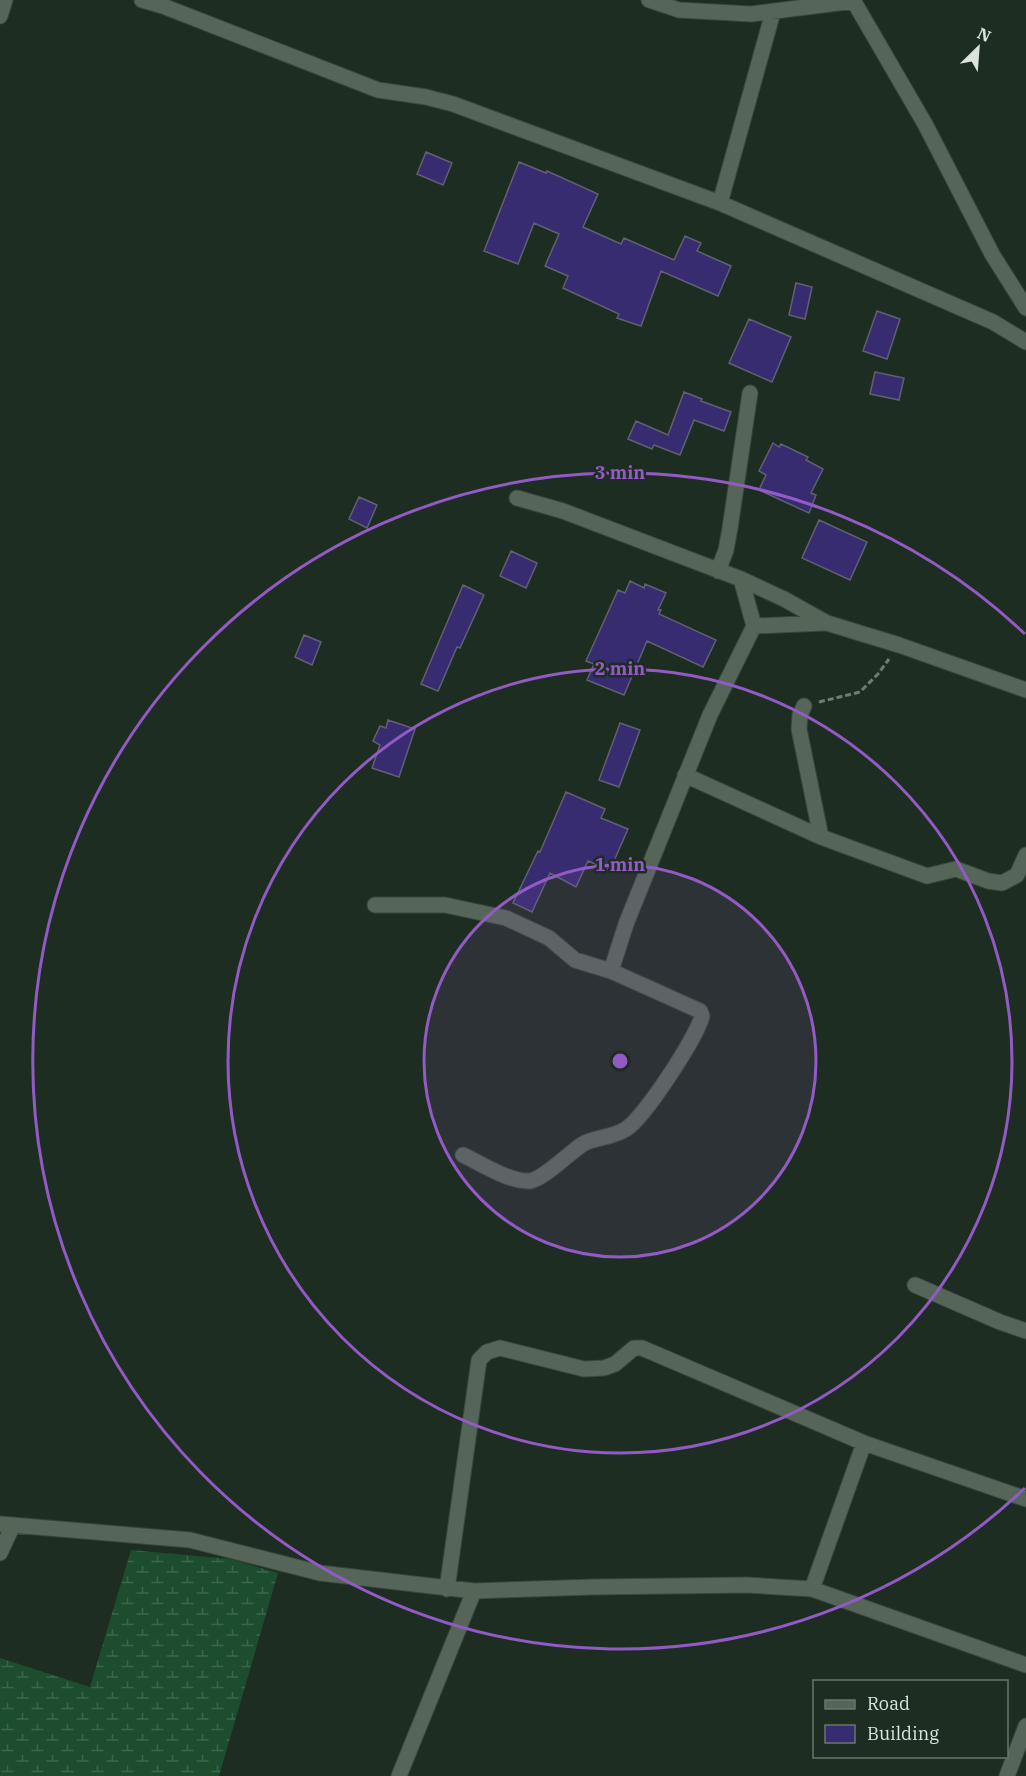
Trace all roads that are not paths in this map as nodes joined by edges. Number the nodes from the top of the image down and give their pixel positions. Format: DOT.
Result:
graph roads {
  1 [pos="6,0"];
  2 [pos="142,0"];
  3 [pos="649,0"];
  4 [pos="853,1"];
  5 [pos="773,12"];
  6 [pos="0,16"];
  7 [pos="720,203"];
  8 [pos="1026,308"];
  9 [pos="1026,342"];
  10 [pos="750,393"];
  11 [pos="517,498"];
  12 [pos="718,571"];
  13 [pos="741,579"];
  14 [pos="826,623"];
  15 [pos="753,626"];
  16 [pos="1026,690"];
  17 [pos="804,706"];
  18 [pos="685,775"];
  19 [pos="821,837"];
  20 [pos="1026,855"];
  21 [pos="375,905"];
  22 [pos="611,971"];
  23 [pos="462,1155"];
  24 [pos="915,1285"];
  25 [pos="1026,1331"];
  26 [pos="864,1443"];
  27 [pos="1026,1499"];
  28 [pos="6,1524"];
  29 [pos="0,1553"];
  30 [pos="447,1589"];
  31 [pos="812,1589"];
  32 [pos="474,1591"];
  33 [pos="1026,1665"];
  34 [pos="1026,1726"];
  35 [pos="399,1776"];
  36 [pos="1007,1776"];
  1 -- 6 [label="street"];
  2 -- 7 [label="street"];
  3 -- 5 [label="street"];
  4 -- 5 [label="street"];
  4 -- 8 [label="street"];
  5 -- 7 [label="street"];
  7 -- 9 [label="street"];
  10 -- 12 [label="street"];
  11 -- 12 [label="street"];
  12 -- 13 [label="street"];
  13 -- 14 [label="street"];
  13 -- 15 [label="street"];
  14 -- 15 [label="street"];
  14 -- 16 [label="street"];
  15 -- 18 [label="street"];
  17 -- 19 [label="street"];
  18 -- 19 [label="street"];
  18 -- 22 [label="street"];
  19 -- 20 [label="street"];
  21 -- 22 [label="street"];
  22 -- 23 [label="street"];
  24 -- 25 [label="street"];
  26 -- 27 [label="street"];
  26 -- 30 [label="street"];
  26 -- 31 [label="street"];
  28 -- 29 [label="street"];
  28 -- 30 [label="street"];
  30 -- 32 [label="street"];
  31 -- 32 [label="street"];
  31 -- 33 [label="street"];
  32 -- 35 [label="street"];
  34 -- 36 [label="street"];
}
